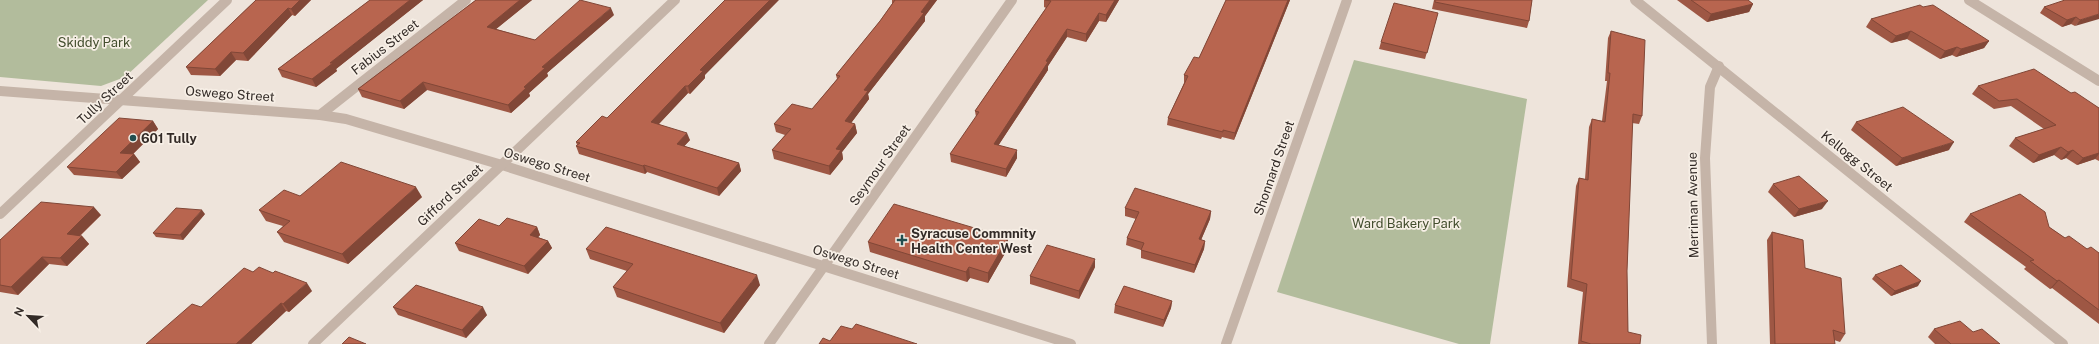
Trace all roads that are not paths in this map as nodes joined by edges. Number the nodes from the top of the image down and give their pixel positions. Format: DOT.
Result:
graph roads {
  1 [pos="227,0"];
  2 [pos="466,0"];
  3 [pos="675,0"];
  4 [pos="1012,0"];
  5 [pos="1347,0"];
  6 [pos="1634,0"];
  7 [pos="1969,0"];
  8 [pos="1719,66"];
  9 [pos="2099,81"];
  10 [pos="0,91"];
  11 [pos="122,100"];
  12 [pos="320,115"];
  13 [pos="502,165"];
  14 [pos="0,214"];
  15 [pos="824,267"];
  16 [pos="313,344"];
  17 [pos="769,344"];
  18 [pos="1071,344"];
  19 [pos="1226,344"];
  20 [pos="1712,344"];
  21 [pos="2063,344"];
  1 -- 11 [label="street, Tully Street"];
  2 -- 12 [label="street, Fabius Street"];
  3 -- 13 [label="street, Gifford Street"];
  4 -- 15 [label="street, Seymour Street"];
  5 -- 19 [label="street, Shonnard Street"];
  6 -- 8 [label="street, Kellogg Street"];
  7 -- 9 [label="street"];
  8 -- 20 [label="street, Merriman Avenue"];
  8 -- 21 [label="street, Kellogg Street"];
  10 -- 11 [label="street, Oswego Street"];
  11 -- 12 [label="street, Oswego Street"];
  11 -- 14 [label="street, Tully Street"];
  12 -- 13 [label="street, Oswego Street"];
  13 -- 15 [label="street, Oswego Street"];
  13 -- 16 [label="street, Gifford Street"];
  15 -- 17 [label="street, Seymour Street"];
  15 -- 18 [label="street, Oswego Street"];
}
